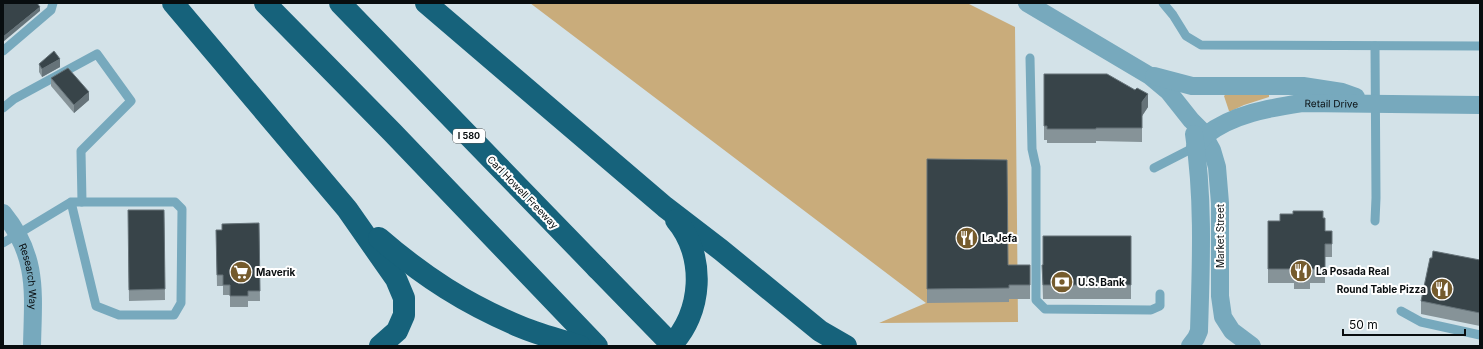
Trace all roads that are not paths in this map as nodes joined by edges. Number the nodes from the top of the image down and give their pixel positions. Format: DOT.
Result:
graph roads {
  1 [pos="53,3"];
  2 [pos="173,3"];
  3 [pos="265,3"];
  4 [pos="340,3"];
  5 [pos="426,3"];
  6 [pos="1027,3"];
  7 [pos="1163,3"];
  8 [pos="1375,46"];
  9 [pos="1480,46"];
  10 [pos="3,51"];
  11 [pos="1030,58"];
  12 [pos="1150,76"];
  13 [pos="1375,104"];
  14 [pos="1480,105"];
  15 [pos="3,108"];
  16 [pos="1200,141"];
  17 [pos="1154,168"];
  18 [pos="71,202"];
  19 [pos="82,202"];
  20 [pos="665,206"];
  21 [pos="347,209"];
  22 [pos="3,213"];
  23 [pos="1375,221"];
  24 [pos="10,238"];
  25 [pos="1160,294"];
  26 [pos="1401,311"];
  27 [pos="1480,335"];
  28 [pos="32,346"];
  29 [pos="380,346"];
  30 [pos="580,346"];
  31 [pos="597,346"];
  32 [pos="670,346"];
  33 [pos="673,346"];
  34 [pos="846,346"];
  35 [pos="1190,346"];
  36 [pos="1252,346"];
  1 -- 10 [label="lane"];
  2 -- 21 [label="highway"];
  3 -- 31 [label="highway"];
  4 -- 33 [label="highway, Carl Howell Freeway / I 580, bridge"];
  5 -- 20 [label="highway"];
  6 -- 12 [label="street, Market Street"];
  7 -- 8 [label="lane"];
  8 -- 9 [label="lane"];
  8 -- 13 [label="lane"];
  11 -- 25 [label="lane"];
  12 -- 13 [label="street"];
  12 -- 16 [label="street, Market Street"];
  13 -- 14 [label="street, Retail Drive"];
  13 -- 16 [label="street, Retail Drive"];
  13 -- 23 [label="lane"];
  15 -- 19 [label="lane"];
  16 -- 17 [label="lane"];
  16 -- 35 [label="street, Market Street"];
  16 -- 36 [label="street, Market Street"];
  18 -- 19 [label="lane"];
  18 -- 19 [label="lane"];
  18 -- 24 [label="lane"];
  20 -- 32 [label="highway"];
  20 -- 34 [label="highway"];
  21 -- 29 [label="highway"];
  21 -- 30 [label="highway"];
  22 -- 24 [label="street, Research Way"];
  24 -- 28 [label="street, Research Way"];
  26 -- 27 [label="lane"];
}
